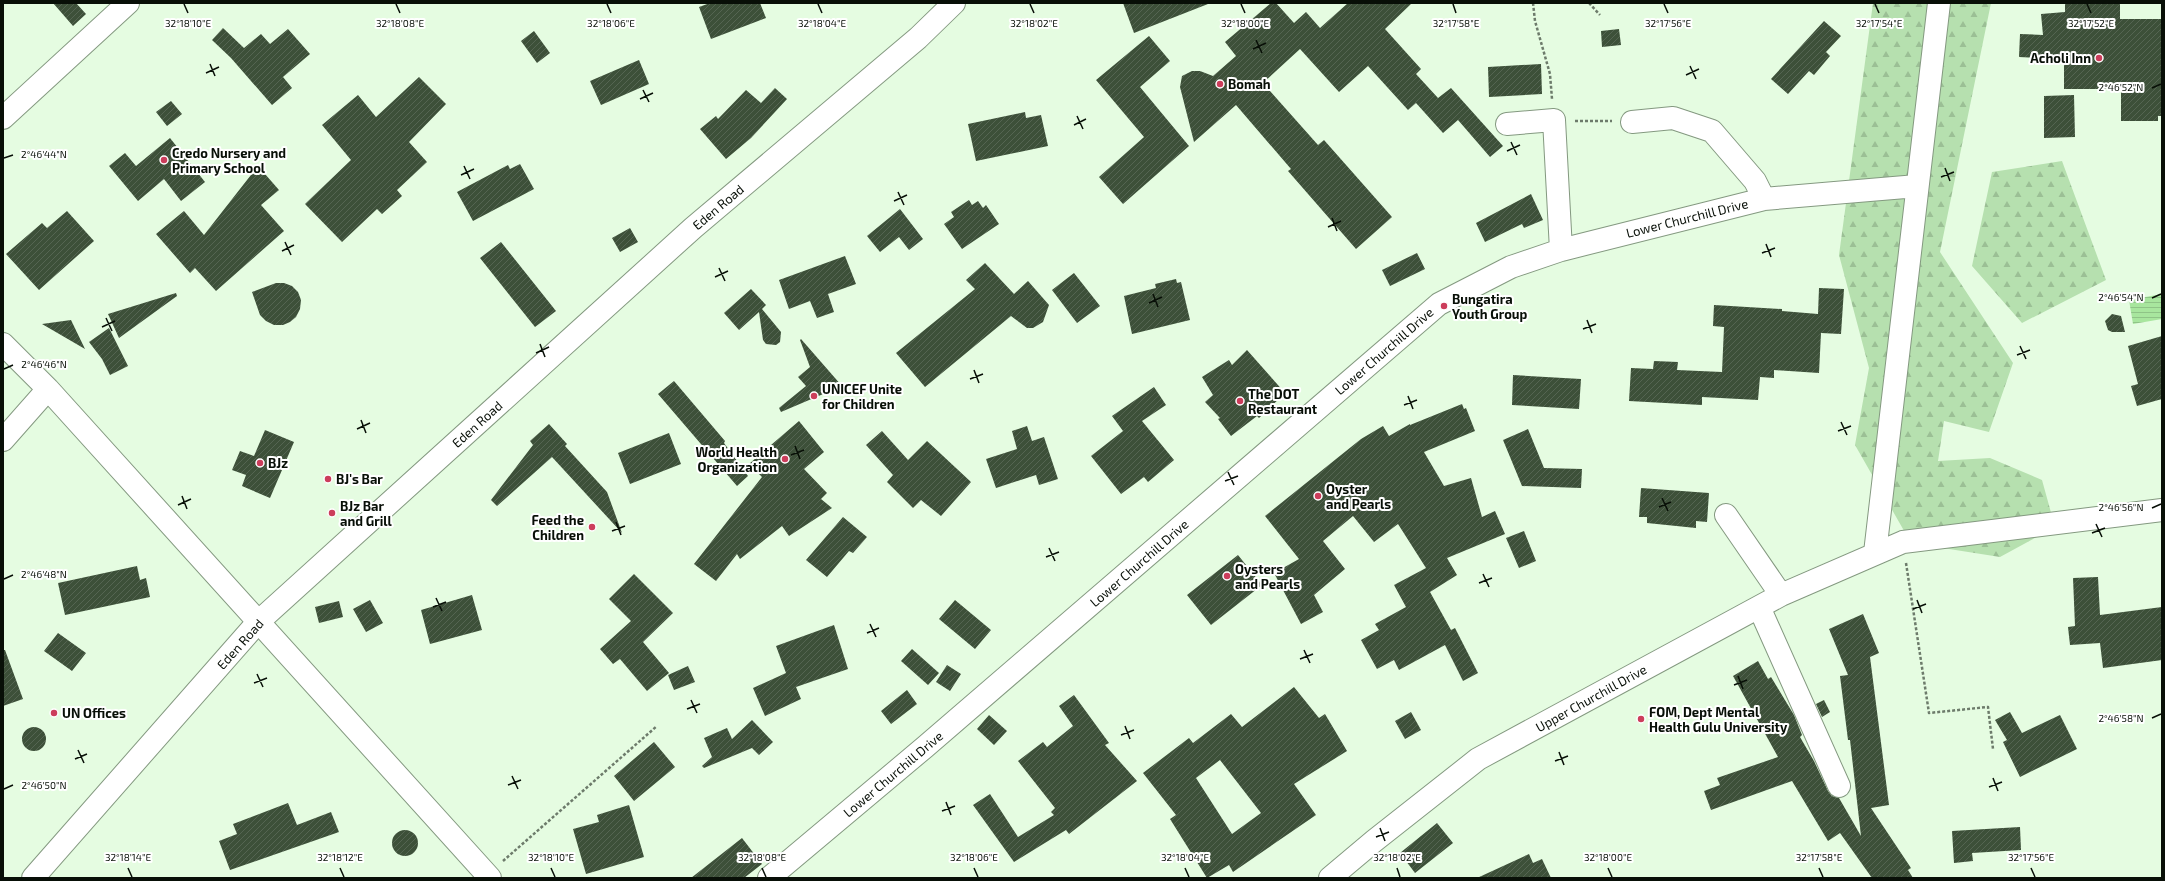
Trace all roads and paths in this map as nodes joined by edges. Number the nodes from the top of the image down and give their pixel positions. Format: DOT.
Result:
graph roads {
  1 [pos="128,3"];
  2 [pos="954,3"];
  3 [pos="1533,3"];
  4 [pos="1589,3"];
  5 [pos="1940,3"];
  6 [pos="1600,15"];
  7 [pos="3,118"];
  8 [pos="1554,120"];
  9 [pos="1632,122"];
  10 [pos="1507,124"];
  11 [pos="1917,186"];
  12 [pos="1764,199"];
  13 [pos="1561,250"];
  14 [pos="3,344"];
  15 [pos="48,389"];
  16 [pos="3,440"];
  17 [pos="2162,510"];
  18 [pos="1726,515"];
  19 [pos="1903,542"];
  20 [pos="1875,553"];
  21 [pos="1781,595"];
  22 [pos="1759,607"];
  23 [pos="258,622"];
  24 [pos="657,726"];
  25 [pos="1993,749"];
  26 [pos="1839,786"];
  27 [pos="488,877"];
  28 [pos="33,878"];
  29 [pos="769,878"];
  30 [pos="1330,878"];
  1 -- 7 [label="street"];
  2 -- 23 [label="street, Eden Road"];
  3 -- 8 [label="path"];
  4 -- 6 [label="path"];
  5 -- 11 [label="street"];
  8 -- 9 [label="path"];
  8 -- 10 [label="street"];
  8 -- 13 [label="street"];
  9 -- 12 [label="street"];
  11 -- 12 [label="street, Lower Churchill Drive"];
  11 -- 20 [label="street"];
  12 -- 13 [label="street, Lower Churchill Drive"];
  13 -- 29 [label="street, Lower Churchill Drive"];
  14 -- 15 [label="street"];
  15 -- 16 [label="street"];
  15 -- 23 [label="street"];
  17 -- 19 [label="street, Upper Churchill Drive"];
  18 -- 21 [label="street"];
  19 -- 20 [label="street, Upper Churchill Drive"];
  19 -- 25 [label="path"];
  20 -- 21 [label="street, Upper Churchill Drive"];
  21 -- 22 [label="street, Upper Churchill Drive"];
  22 -- 26 [label="street"];
  22 -- 30 [label="street, Upper Churchill Drive"];
  23 -- 27 [label="street"];
  23 -- 28 [label="street, Eden Road"];
  24 -- 27 [label="path"];
}
